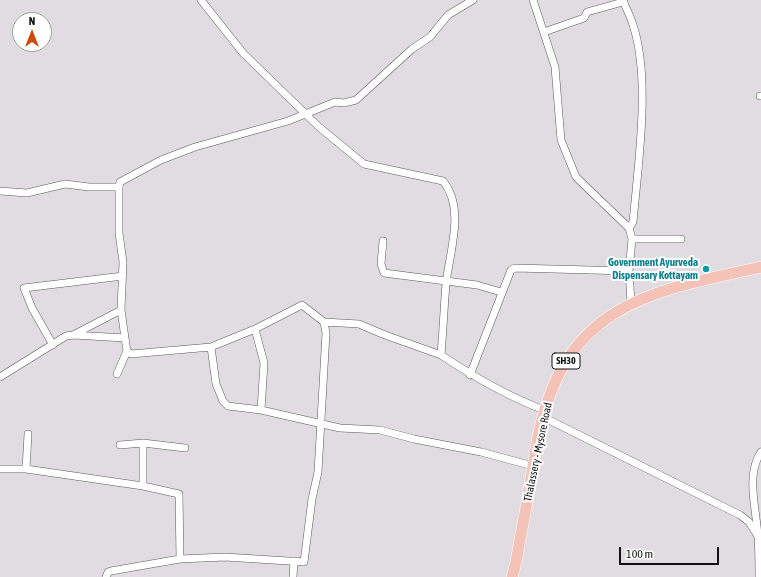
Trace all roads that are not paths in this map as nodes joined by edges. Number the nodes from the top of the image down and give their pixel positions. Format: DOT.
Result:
graph roads {
  1 [pos="201,0"];
  2 [pos="473,0"];
  3 [pos="533,0"];
  4 [pos="623,1"];
  5 [pos="544,32"];
  6 [pos="306,113"];
  7 [pos="118,187"];
  8 [pos="0,191"];
  9 [pos="629,228"];
  10 [pos="632,239"];
  11 [pos="681,239"];
  12 [pos="383,241"];
  13 [pos="761,267"];
  14 [pos="629,272"];
  15 [pos="123,276"];
  16 [pos="446,282"];
  17 [pos="501,292"];
  18 [pos="631,303"];
  19 [pos="121,310"];
  20 [pos="324,322"];
  21 [pos="254,329"];
  22 [pos="72,335"];
  23 [pos="125,338"];
  24 [pos="53,345"];
  25 [pos="211,347"];
  26 [pos="127,351"];
  27 [pos="441,355"];
  28 [pos="117,374"];
  29 [pos="470,375"];
  30 [pos="0,377"];
  31 [pos="262,410"];
  32 [pos="544,413"];
  33 [pos="320,425"];
  34 [pos="28,434"];
  35 [pos="144,443"];
  36 [pos="120,446"];
  37 [pos="185,448"];
  38 [pos="761,452"];
  39 [pos="534,466"];
  40 [pos="0,469"];
  41 [pos="26,469"];
  42 [pos="143,486"];
  43 [pos="758,538"];
  44 [pos="180,559"];
  45 [pos="294,561"];
  46 [pos="106,577"];
  47 [pos="293,577"];
  48 [pos="512,577"];
  49 [pos="759,577"];
  1 -- 6 [label="street"];
  2 -- 6 [label="street"];
  3 -- 5 [label="street"];
  4 -- 5 [label="street"];
  4 -- 9 [label="street"];
  5 -- 9 [label="street"];
  6 -- 7 [label="street"];
  6 -- 16 [label="street"];
  7 -- 8 [label="street"];
  7 -- 15 [label="street"];
  9 -- 10 [label="street"];
  10 -- 11 [label="street"];
  10 -- 14 [label="street"];
  12 -- 16 [label="street"];
  13 -- 18 [label="main road, Thalassery - Mysore Road / SH30"];
  14 -- 17 [label="street"];
  14 -- 18 [label="street"];
  15 -- 19 [label="street"];
  15 -- 24 [label="street"];
  16 -- 17 [label="street"];
  16 -- 27 [label="street"];
  17 -- 29 [label="street"];
  18 -- 32 [label="main road, Thalassery - Mysore Road / SH30"];
  19 -- 22 [label="street"];
  19 -- 23 [label="street"];
  20 -- 21 [label="street"];
  20 -- 27 [label="street"];
  20 -- 33 [label="street"];
  21 -- 25 [label="street"];
  21 -- 31 [label="street"];
  22 -- 23 [label="street"];
  22 -- 24 [label="street"];
  23 -- 26 [label="street"];
  24 -- 30 [label="street"];
  25 -- 26 [label="street"];
  25 -- 31 [label="street"];
  26 -- 28 [label="street"];
  27 -- 29 [label="street"];
  29 -- 32 [label="street"];
  31 -- 33 [label="street"];
  32 -- 39 [label="main road, Thalassery - Mysore Road / SH30"];
  32 -- 43 [label="street"];
  33 -- 39 [label="street"];
  33 -- 45 [label="street"];
  34 -- 41 [label="street"];
  35 -- 36 [label="street"];
  35 -- 37 [label="street"];
  35 -- 42 [label="street"];
  38 -- 43 [label="street"];
  39 -- 48 [label="main road, Thalassery - Mysore Road / SH30"];
  40 -- 41 [label="street"];
  41 -- 42 [label="street"];
  42 -- 44 [label="street"];
  43 -- 49 [label="street"];
  44 -- 45 [label="street"];
  44 -- 46 [label="street"];
  45 -- 47 [label="street"];
}
